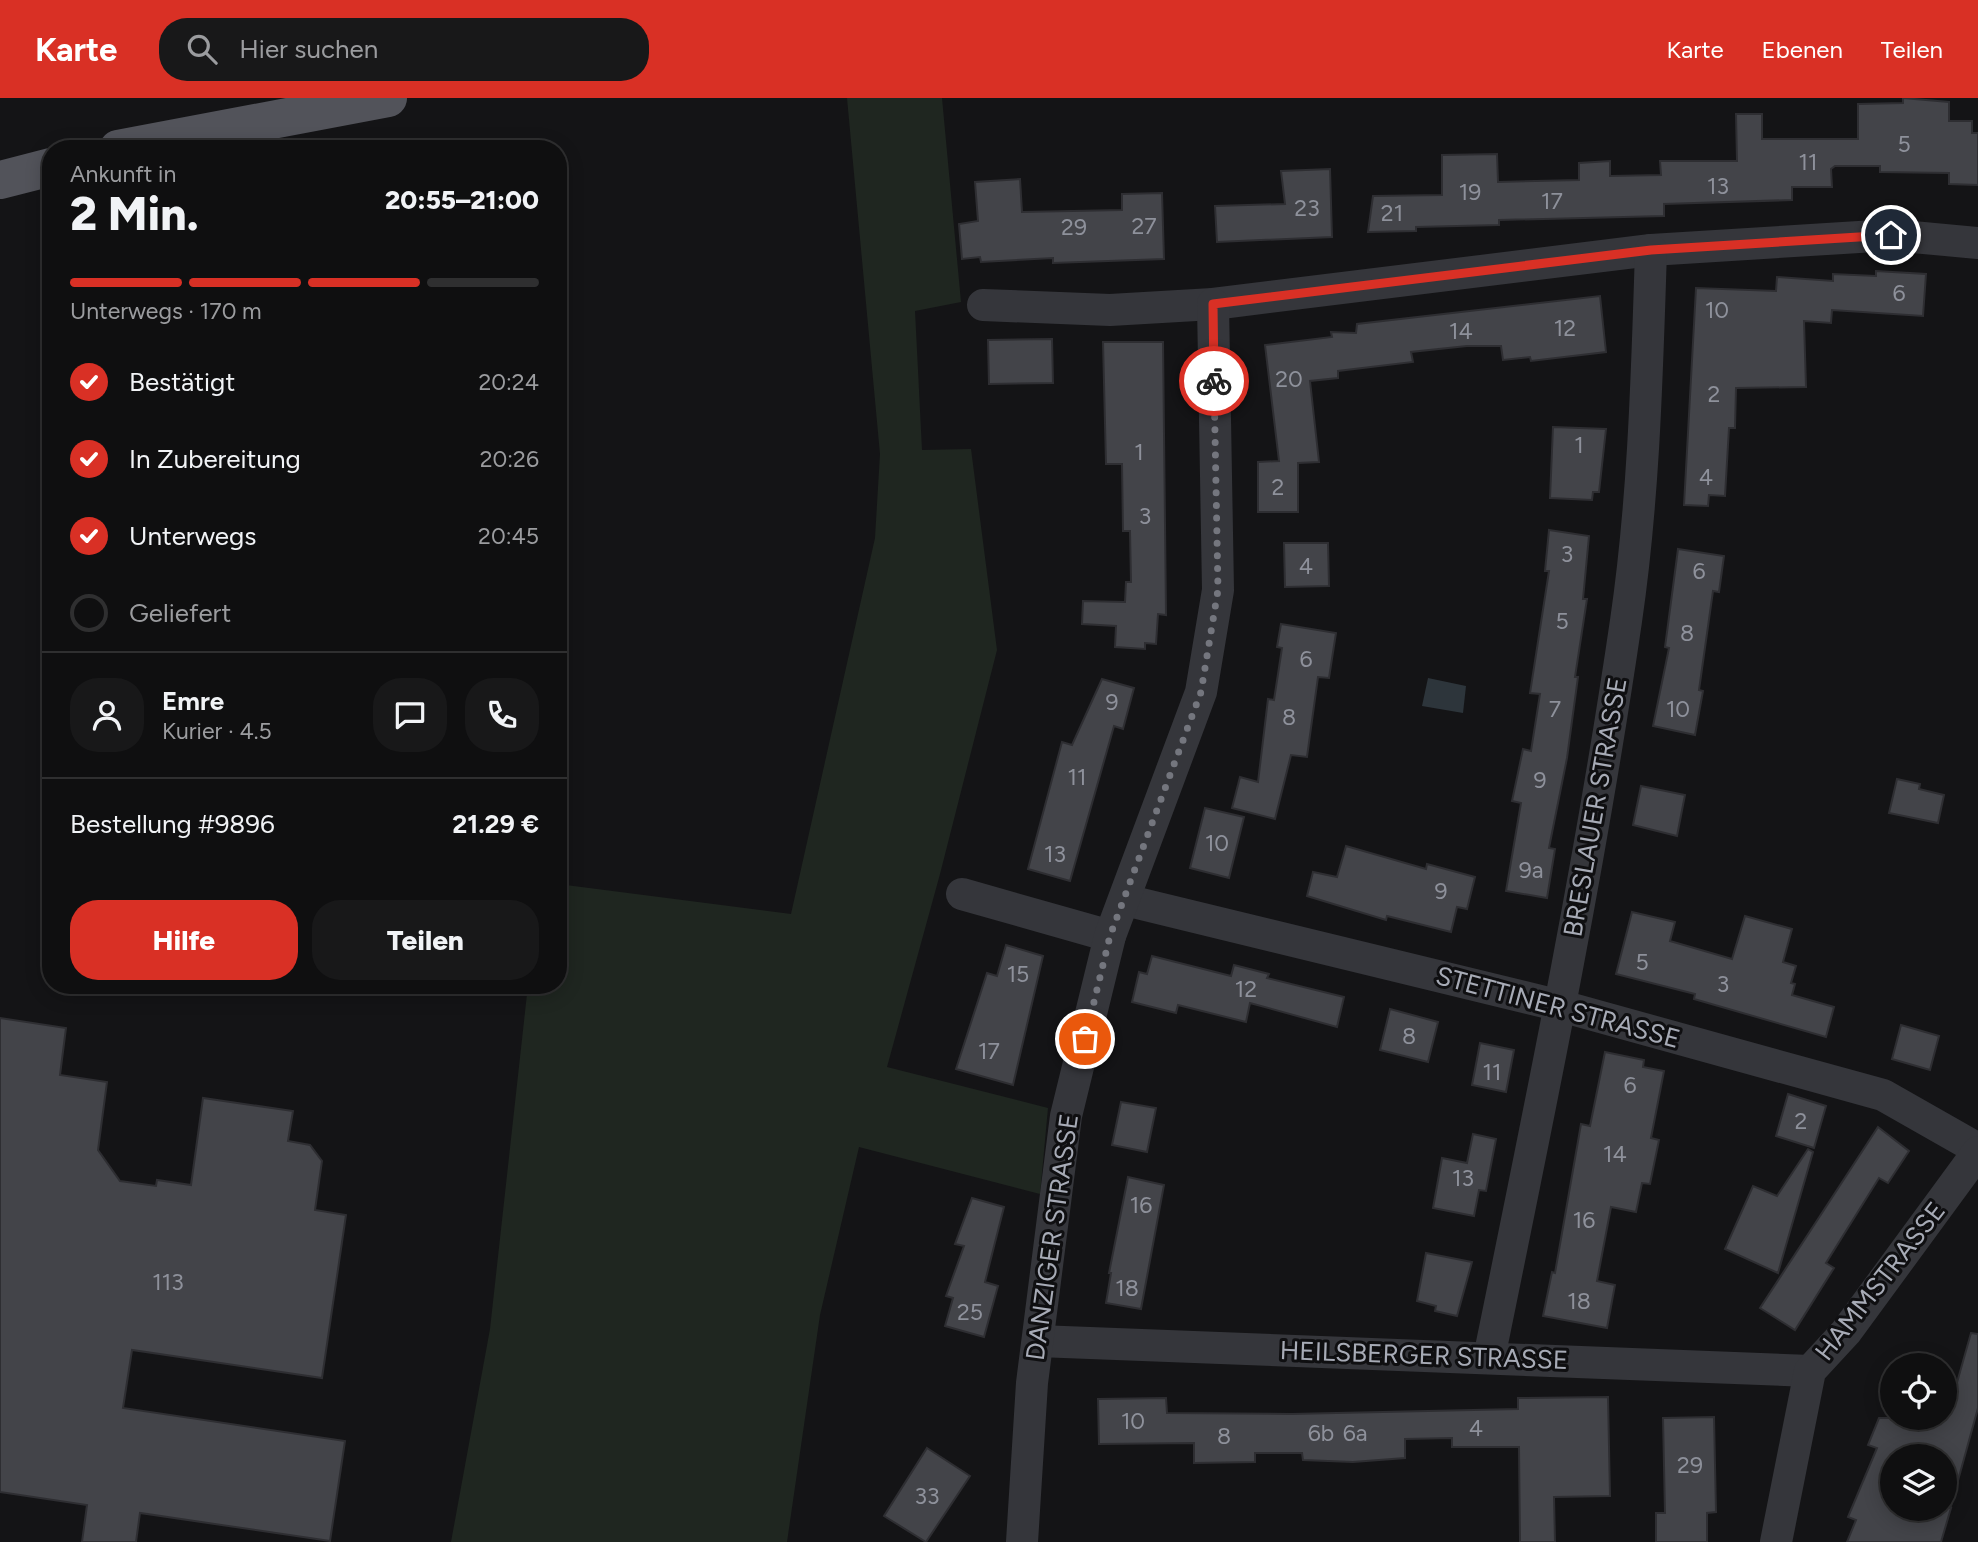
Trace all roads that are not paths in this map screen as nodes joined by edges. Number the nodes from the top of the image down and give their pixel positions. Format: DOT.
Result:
graph roads {
  1 [pos="388,98"];
  2 [pos="166,140"];
  3 [pos="42,169"];
  4 [pos="0,180"];
  5 [pos="1978,243"];
  6 [pos="1651,250"];
  7 [pos="1213,304"];
  8 [pos="983,305"];
  9 [pos="962,894"];
  10 [pos="1125,900"];
  11 [pos="1110,936"];
  12 [pos="1560,1006"];
  13 [pos="1978,1151"];
  14 [pos="1038,1341"];
  15 [pos="1489,1357"];
  16 [pos="1810,1371"];
  17 [pos="1022,1542"];
  18 [pos="1776,1542"];
  1 -- 2 [label="main road"];
  3 -- 4 [label="main road"];
  5 -- 6 [label="street"];
  6 -- 7 [label="street"];
  6 -- 12 [label="street, BRESLAUER STRASSE"];
  7 -- 8 [label="street"];
  7 -- 10 [label="street, DANZIGER STRASSE"];
  9 -- 11 [label="street"];
  10 -- 11 [label="street, DANZIGER STRASSE"];
  10 -- 12 [label="street, STETTINER STRASSE"];
  11 -- 14 [label="street, DANZIGER STRASSE"];
  12 -- 13 [label="street, STETTINER STRASSE"];
  12 -- 15 [label="street, BRESLAUER STRASSE"];
  13 -- 16 [label="street, HAMMSTRASSE"];
  14 -- 15 [label="street, HEILSBERGER STRASSE"];
  14 -- 17 [label="street, DANZIGER STRASSE"];
  15 -- 16 [label="street, HEILSBERGER STRASSE"];
  16 -- 18 [label="street, HAMMSTRASSE"];
}
